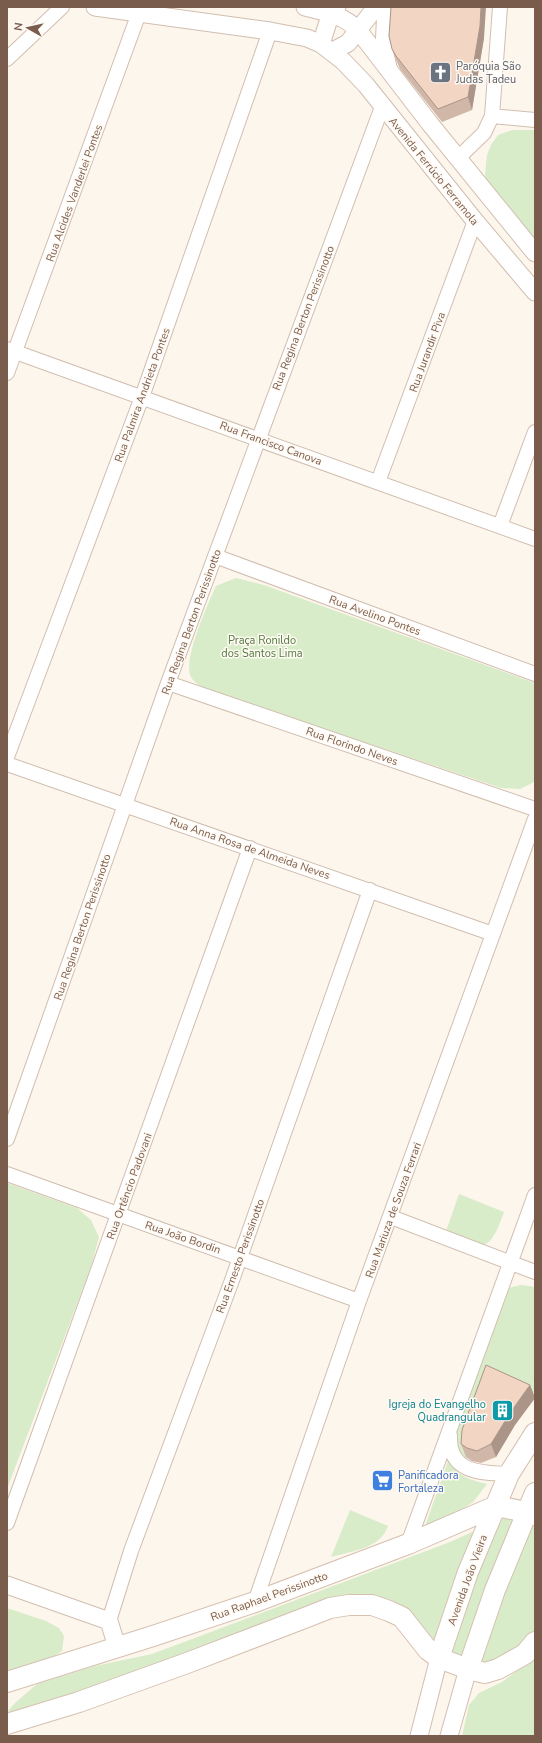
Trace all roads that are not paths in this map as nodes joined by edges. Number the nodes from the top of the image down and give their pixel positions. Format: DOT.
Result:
graph roads {
  1 [pos="62,7"];
  2 [pos="95,7"];
  3 [pos="305,7"];
  4 [pos="376,7"];
  5 [pos="386,7"];
  6 [pos="500,7"];
  7 [pos="335,10"];
  8 [pos="140,13"];
  9 [pos="358,30"];
  10 [pos="270,31"];
  11 [pos="326,48"];
  12 [pos="7,59"];
  13 [pos="388,71"];
  14 [pos="382,107"];
  15 [pos="492,116"];
  16 [pos="535,120"];
  17 [pos="458,158"];
  18 [pos="475,222"];
  19 [pos="535,253"];
  20 [pos="535,292"];
  21 [pos="11,350"];
  22 [pos="7,373"];
  23 [pos="142,396"];
  24 [pos="535,432"];
  25 [pos="258,439"];
  26 [pos="378,482"];
  27 [pos="500,526"];
  28 [pos="535,539"];
  29 [pos="215,556"];
  30 [pos="535,674"];
  31 [pos="168,683"];
  32 [pos="7,757"];
  33 [pos="7,764"];
  34 [pos="125,805"];
  35 [pos="535,809"];
  36 [pos="535,819"];
  37 [pos="250,848"];
  38 [pos="530,850"];
  39 [pos="370,890"];
  40 [pos="493,934"];
  41 [pos="7,1139"];
  42 [pos="7,1174"];
  43 [pos="535,1195"];
  44 [pos="119,1214"];
  45 [pos="391,1217"];
  46 [pos="240,1257"];
  47 [pos="511,1263"];
  48 [pos="535,1272"];
  49 [pos="359,1300"];
  50 [pos="451,1429"];
  51 [pos="535,1433"];
  52 [pos="509,1474"];
  53 [pos="535,1494"];
  54 [pos="496,1506"];
  55 [pos="531,1514"];
  56 [pos="7,1523"];
  57 [pos="408,1544"];
  58 [pos="7,1585"];
  59 [pos="255,1602"];
  60 [pos="109,1621"];
  61 [pos="535,1642"];
  62 [pos="117,1647"];
  63 [pos="439,1658"];
  64 [pos="468,1669"];
  65 [pos="7,1682"];
  66 [pos="7,1724"];
  67 [pos="419,1736"];
  68 [pos="449,1736"];
  1 -- 12 [label="street"];
  2 -- 8 [label="street, Avenida Ferrúcio Ferramola"];
  3 -- 7 [label="street"];
  4 -- 9 [label="street"];
  5 -- 13 [label="street"];
  6 -- 15 [label="street"];
  7 -- 9 [label="street"];
  7 -- 11 [label="street"];
  8 -- 10 [label="street, Avenida Ferrúcio Ferramola"];
  8 -- 21 [label="street, Rua Alcides Vanderlei Pontes"];
  9 -- 11 [label="street"];
  9 -- 13 [label="street"];
  10 -- 11 [label="street, Avenida Ferrúcio Ferramola"];
  10 -- 23 [label="street, Rua Palmira Andrieta Pontes"];
  11 -- 14 [label="street, Avenida Ferrúcio Ferramola"];
  13 -- 17 [label="street"];
  14 -- 18 [label="street, Avenida Ferrúcio Ferramola"];
  14 -- 25 [label="street, Rua Regina Berton Perissinotto"];
  15 -- 16 [label="street"];
  15 -- 17 [label="street"];
  17 -- 19 [label="street"];
  18 -- 20 [label="street, Avenida Ferrúcio Ferramola"];
  18 -- 26 [label="street, Rua Jurandir Piva"];
  21 -- 22 [label="street, Rua Alcides Vanderlei Pontes"];
  21 -- 23 [label="street, Rua Francisco Canova"];
  23 -- 25 [label="street, Rua Francisco Canova"];
  23 -- 32 [label="street, Rua Palmira Andrieta Pontes"];
  24 -- 27 [label="street"];
  25 -- 26 [label="street, Rua Francisco Canova"];
  25 -- 29 [label="street, Rua Regina Berton Perissinotto"];
  26 -- 27 [label="street, Rua Francisco Canova"];
  27 -- 28 [label="street, Rua Francisco Canova"];
  29 -- 30 [label="street, Rua Avelino Pontes"];
  29 -- 31 [label="street, Rua Regina Berton Perissinotto"];
  31 -- 34 [label="street, Rua Regina Berton Perissinotto"];
  31 -- 35 [label="street, Rua Florindo Neves"];
  33 -- 34 [label="street, Rua Anna Rosa de Almeida Neves"];
  34 -- 37 [label="street, Rua Anna Rosa de Almeida Neves"];
  34 -- 41 [label="street, Rua Regina Berton Perissinotto"];
  36 -- 38 [label="street, Rua Mariuza de Souza Ferrari"];
  37 -- 39 [label="street, Rua Anna Rosa de Almeida Neves"];
  37 -- 44 [label="street, Rua Ortêncio Padovani"];
  38 -- 40 [label="street, Rua Mariuza de Souza Ferrari"];
  39 -- 40 [label="street, Rua Anna Rosa de Almeida Neves"];
  39 -- 46 [label="street, Rua Ernesto Perissinotto"];
  40 -- 45 [label="street, Rua Mariuza de Souza Ferrari"];
  42 -- 44 [label="street, Rua João Bordin"];
  43 -- 47 [label="street"];
  44 -- 46 [label="street, Rua João Bordin"];
  44 -- 56 [label="street, Rua Ortêncio Padovani"];
  45 -- 47 [label="street"];
  45 -- 49 [label="street, Rua Mariuza de Souza Ferrari"];
  46 -- 49 [label="street, Rua João Bordin"];
  46 -- 60 [label="street, Rua Ernesto Perissinotto"];
  47 -- 48 [label="street"];
  47 -- 50 [label="street"];
  49 -- 59 [label="street, Rua Mariuza de Souza Ferrari"];
  50 -- 52 [label="street"];
  50 -- 57 [label="street"];
  51 -- 52 [label="main road, Avenida João Vieira"];
  52 -- 54 [label="main road, Avenida João Vieira"];
  53 -- 55 [label="main road"];
  54 -- 55 [label="main road"];
  54 -- 57 [label="main road, Rua Raphael Perissinotto"];
  54 -- 63 [label="main road, Avenida João Vieira"];
  55 -- 64 [label="main road"];
  57 -- 59 [label="main road, Rua Raphael Perissinotto"];
  58 -- 60 [label="street"];
  59 -- 62 [label="main road, Rua Raphael Perissinotto"];
  60 -- 62 [label="street"];
  61 -- 64 [label="main road"];
  62 -- 65 [label="main road, Rua Raphael Perissinotto"];
  63 -- 64 [label="main road"];
  63 -- 66 [label="main road"];
  63 -- 67 [label="street, Avenida João Vieira"];
  64 -- 68 [label="street"];
}
